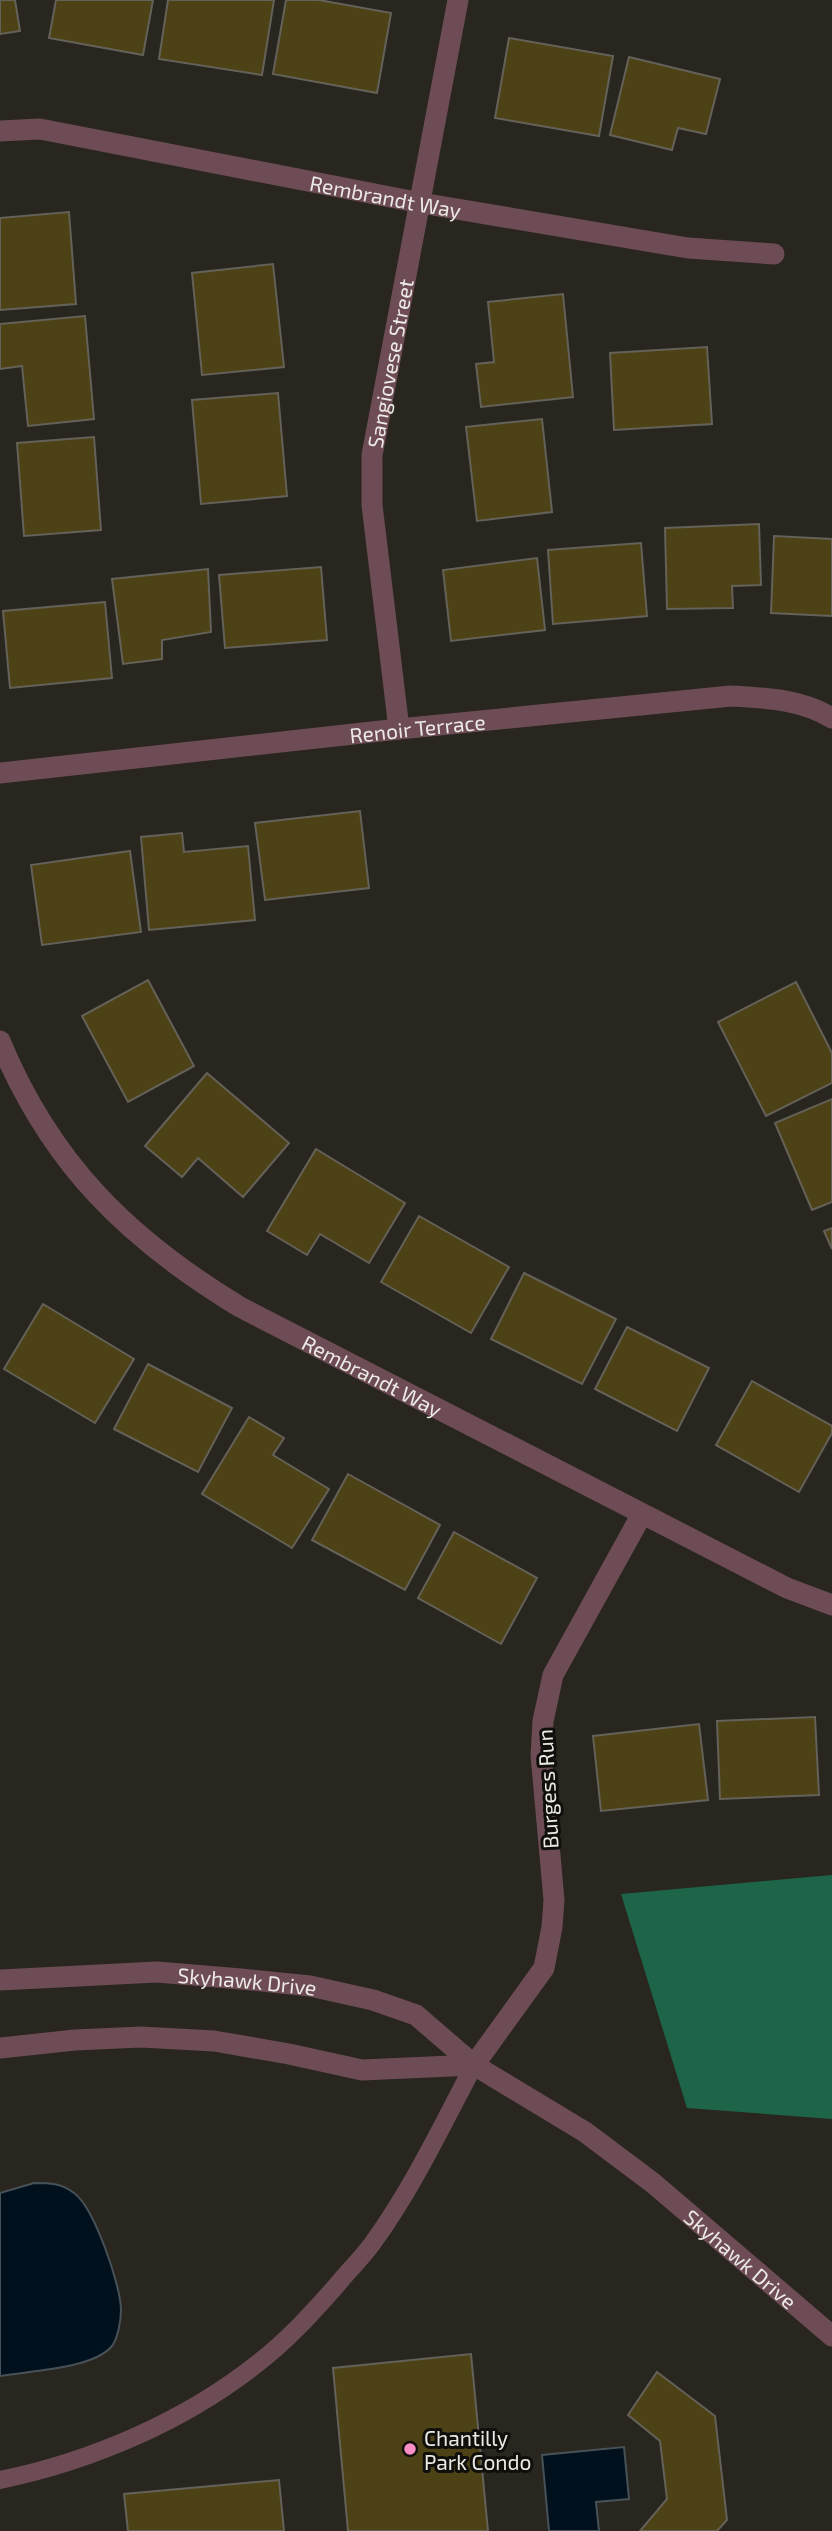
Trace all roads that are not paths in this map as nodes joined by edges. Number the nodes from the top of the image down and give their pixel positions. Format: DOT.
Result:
graph roads {
  1 [pos="458,0"];
  2 [pos="0,131"];
  3 [pos="421,203"];
  4 [pos="774,254"];
  5 [pos="832,718"];
  6 [pos="399,729"];
  7 [pos="0,773"];
  8 [pos="0,1041"];
  9 [pos="642,1514"];
  10 [pos="832,1605"];
  11 [pos="0,1980"];
  12 [pos="0,2048"];
  13 [pos="474,2065"];
  14 [pos="832,2336"];
  15 [pos="0,2480"];
  1 -- 3 [label="street, Sangiovese Street"];
  2 -- 3 [label="street, Rembrandt Way"];
  3 -- 4 [label="street, Rembrandt Way"];
  3 -- 6 [label="street, Sangiovese Street"];
  5 -- 6 [label="street, Renoir Terrace"];
  6 -- 7 [label="street, Renoir Terrace"];
  8 -- 9 [label="street, Rembrandt Way"];
  9 -- 10 [label="street, Rembrandt Way"];
  9 -- 13 [label="street, Burgess Run"];
  11 -- 13 [label="street, Skyhawk Drive"];
  12 -- 13 [label="street"];
  13 -- 14 [label="street, Skyhawk Drive"];
  13 -- 15 [label="lane"];
}
